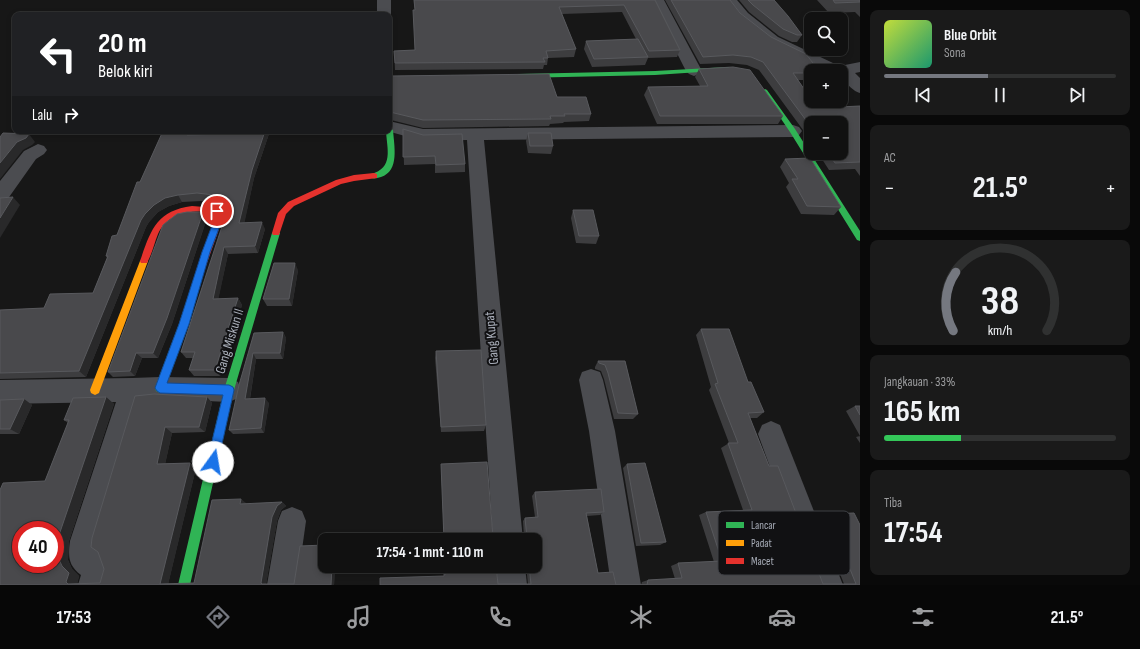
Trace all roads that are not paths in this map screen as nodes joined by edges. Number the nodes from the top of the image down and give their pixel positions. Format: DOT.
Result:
graph roads {
  1 [pos="384,0"];
  2 [pos="657,0"];
  3 [pos="730,0"];
  4 [pos="384,12"];
  5 [pos="853,69"];
  6 [pos="736,70"];
  7 [pos="694,71"];
  8 [pos="512,76"];
  9 [pos="757,81"];
  10 [pos="860,88"];
  11 [pos="392,127"];
  12 [pos="793,131"];
  13 [pos="389,134"];
  14 [pos="475,135"];
  15 [pos="38,150"];
  16 [pos="0,195"];
  17 [pos="860,238"];
  18 [pos="591,380"];
  19 [pos="160,388"];
  20 [pos="95,390"];
  21 [pos="132,390"];
  22 [pos="229,390"];
  23 [pos="0,392"];
  24 [pos="771,434"];
  25 [pos="800,511"];
  26 [pos="292,521"];
  27 [pos="507,533"];
  28 [pos="511,573"];
  29 [pos="824,575"];
  30 [pos="93,585"];
  31 [pos="184,585"];
  32 [pos="282,585"];
  33 [pos="512,585"];
  34 [pos="626,585"];
  35 [pos="828,585"];
  1 -- 4 [label="street"];
  2 -- 7 [label="street"];
  3 -- 5 [label="street"];
  5 -- 10 [label="street"];
  6 -- 7 [label="street"];
  7 -- 8 [label="street"];
  9 -- 12 [label="street"];
  11 -- 14 [label="street"];
  12 -- 14 [label="street"];
  12 -- 17 [label="street"];
  13 -- 22 [label="street, Gang Miskun II"];
  14 -- 27 [label="street, Gang Kupat"];
  15 -- 16 [label="street"];
  18 -- 34 [label="street"];
  19 -- 20 [label="street"];
  19 -- 21 [label="street"];
  19 -- 22 [label="street"];
  20 -- 21 [label="street"];
  20 -- 23 [label="street"];
  21 -- 30 [label="street"];
  22 -- 31 [label="street, Gang Miskun II"];
  24 -- 25 [label="street"];
  26 -- 32 [label="street"];
  28 -- 33 [label="street"];
  29 -- 35 [label="street"];
}
